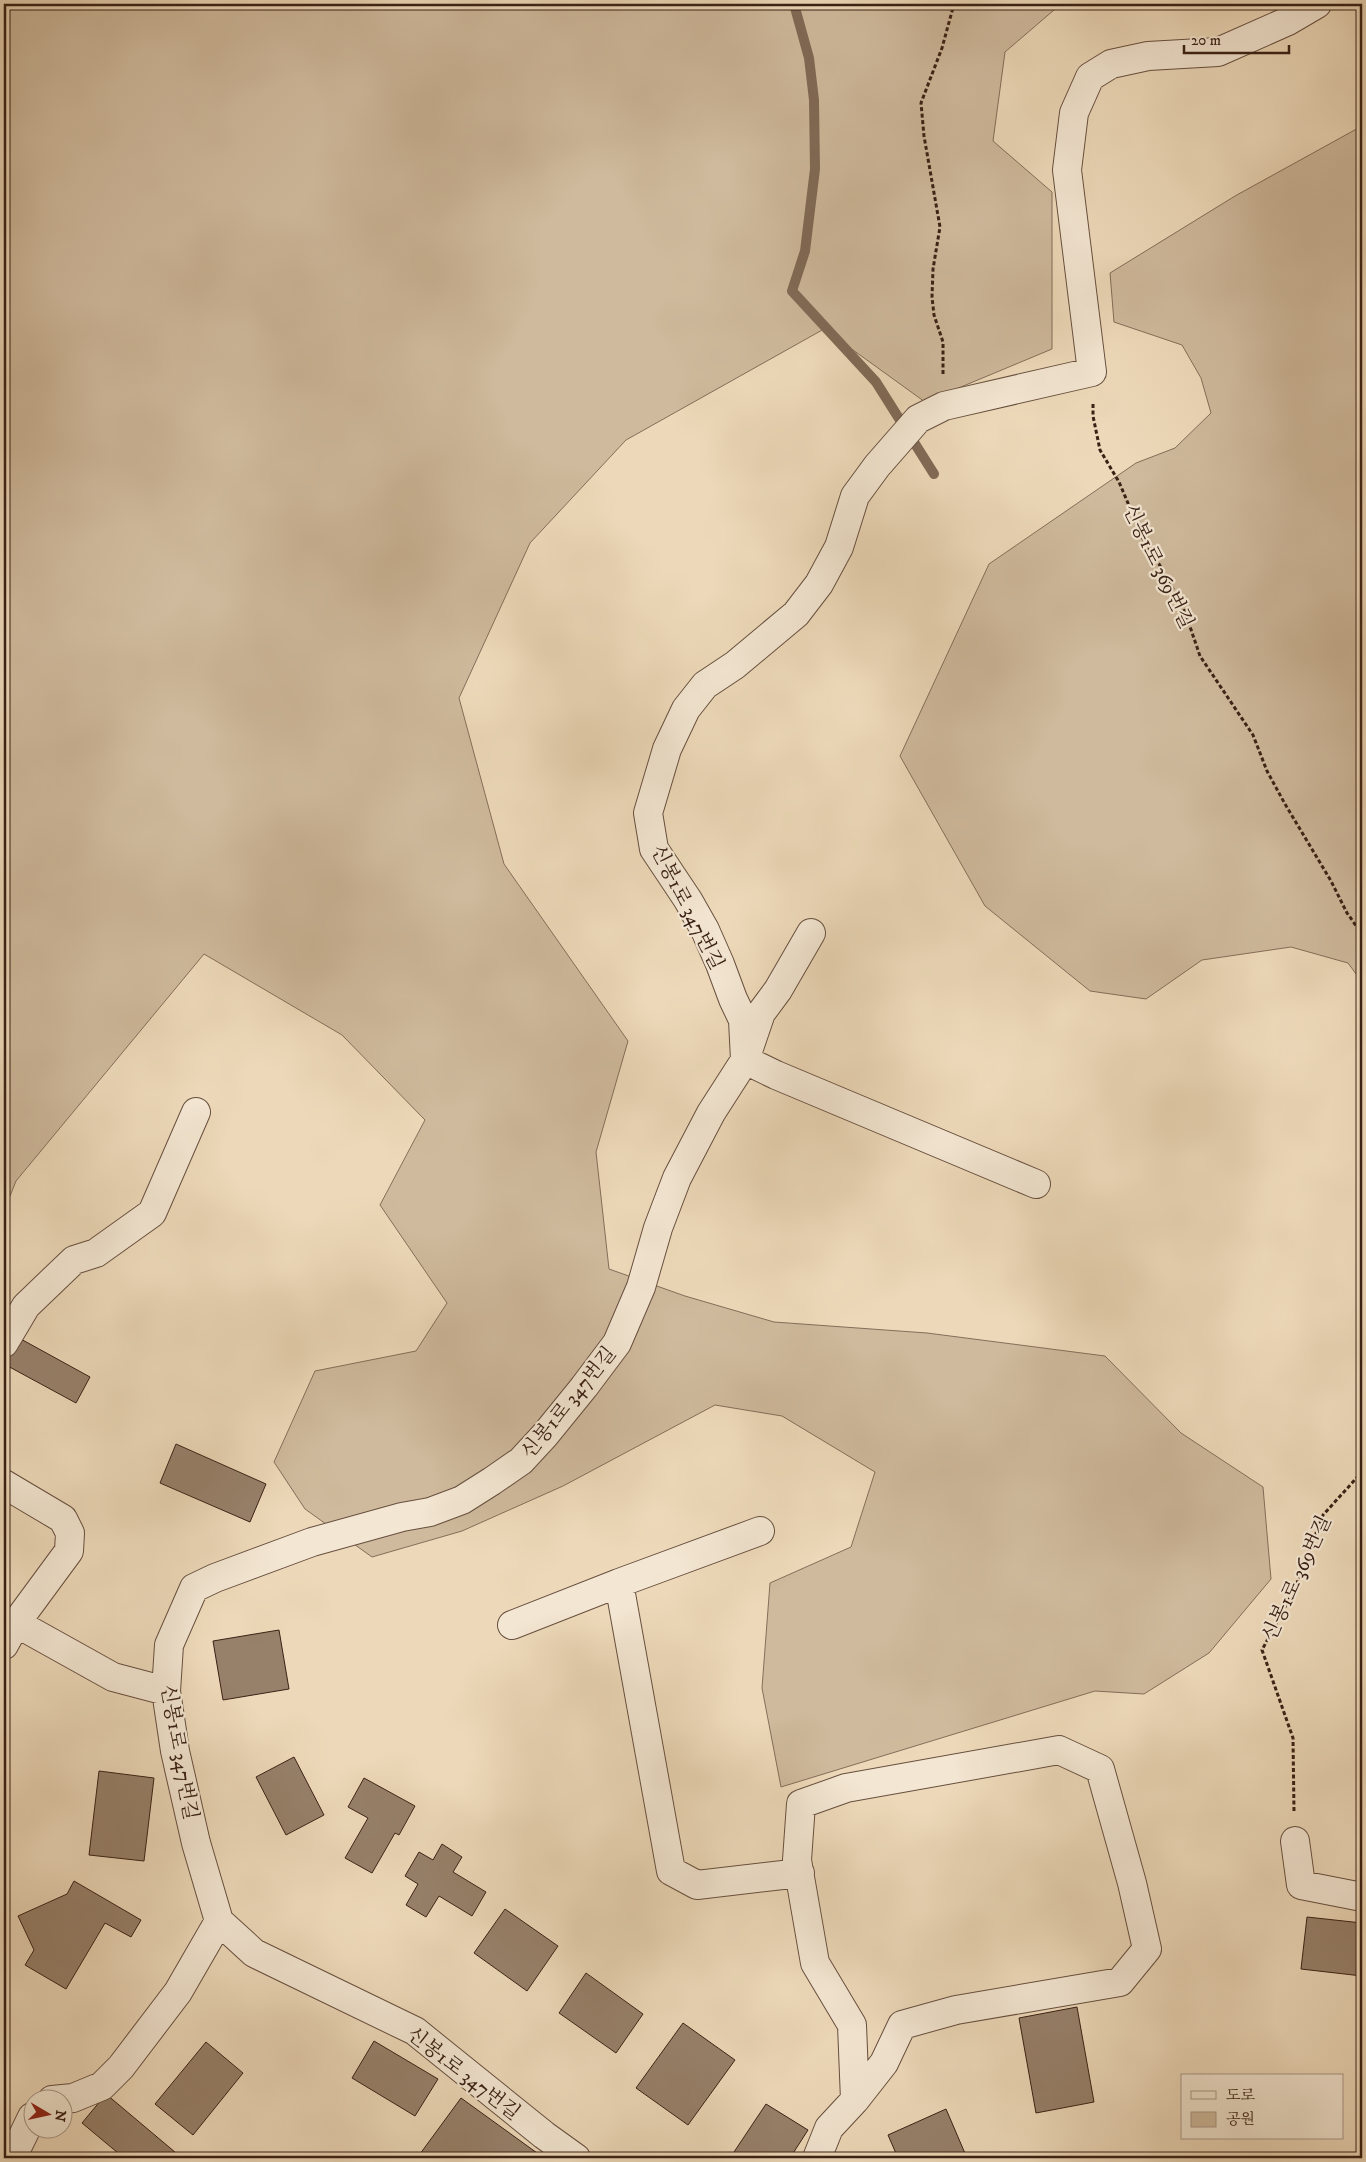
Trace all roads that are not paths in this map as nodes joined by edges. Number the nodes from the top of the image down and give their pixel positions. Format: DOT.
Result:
graph roads {
  1 [pos="1317,4"];
  2 [pos="811,934"];
  3 [pos="745,1060"];
  4 [pos="196,1112"];
  5 [pos="1036,1184"];
  6 [pos="4,1343"];
  7 [pos="4,1484"];
  8 [pos="760,1531"];
  9 [pos="619,1584"];
  10 [pos="512,1625"];
  11 [pos="10,1634"];
  12 [pos="166,1690"];
  13 [pos="1295,1841"];
  14 [pos="800,1873"];
  15 [pos="1362,1897"];
  16 [pos="219,1921"];
  17 [pos="72,2098"];
  18 [pos="855,2100"];
  19 [pos="22,2138"];
  20 [pos="12,2158"];
  21 [pos="576,2158"];
  22 [pos="817,2158"];
  1 -- 3 [label="street, 신봉1로 347번길"];
  2 -- 3 [label="street"];
  3 -- 5 [label="street"];
  3 -- 12 [label="street, 신봉1로 347번길"];
  4 -- 6 [label="street"];
  7 -- 11 [label="street"];
  8 -- 9 [label="street"];
  9 -- 10 [label="street"];
  9 -- 14 [label="street"];
  11 -- 12 [label="street"];
  12 -- 16 [label="street, 신봉1로 347번길"];
  13 -- 15 [label="street"];
  14 -- 18 [label="street"];
  14 -- 18 [label="street"];
  16 -- 17 [label="street"];
  16 -- 21 [label="street, 신봉1로 347번길"];
  18 -- 22 [label="street"];
  19 -- 20 [label="street"];
}
